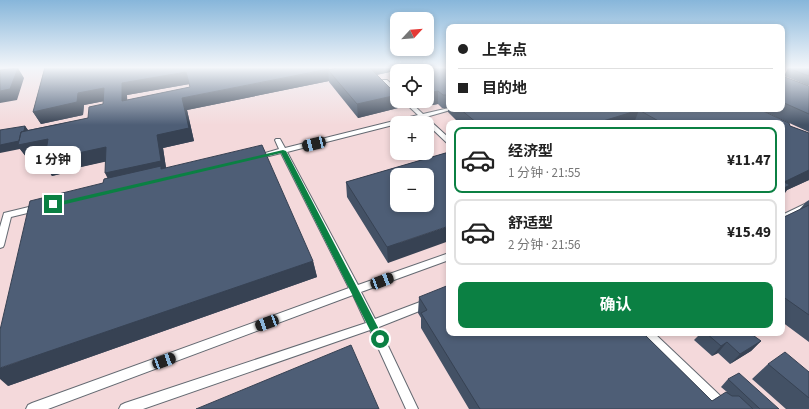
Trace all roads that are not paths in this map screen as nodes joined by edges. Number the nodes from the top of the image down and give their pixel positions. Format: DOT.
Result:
graph roads {
  1 [pos="413,108"];
  2 [pos="446,110"];
  3 [pos="422,116"];
  4 [pos="390,124"];
  5 [pos="434,128"];
  6 [pos="446,139"];
  7 [pos="278,140"];
  8 [pos="283,151"];
  9 [pos="252,158"];
  10 [pos="809,205"];
  11 [pos="45,206"];
  12 [pos="785,217"];
  13 [pos="0,245"];
  14 [pos="446,257"];
  15 [pos="355,291"];
  16 [pos="435,300"];
  17 [pos="373,326"];
  18 [pos="650,336"];
  19 [pos="32,409"];
  20 [pos="125,409"];
  21 [pos="412,409"];
  22 [pos="726,409"];
  1 -- 3 [label="street"];
  2 -- 3 [label="street"];
  4 -- 8 [label="street"];
  5 -- 6 [label="street"];
  7 -- 8 [label="street"];
  8 -- 9 [label="street"];
  8 -- 15 [label="street"];
  10 -- 12 [label="street"];
  11 -- 13 [label="street"];
  14 -- 15 [label="street"];
  15 -- 17 [label="street"];
  15 -- 19 [label="street"];
  16 -- 17 [label="street"];
  17 -- 20 [label="street"];
  17 -- 21 [label="street"];
  18 -- 22 [label="street"];
}
